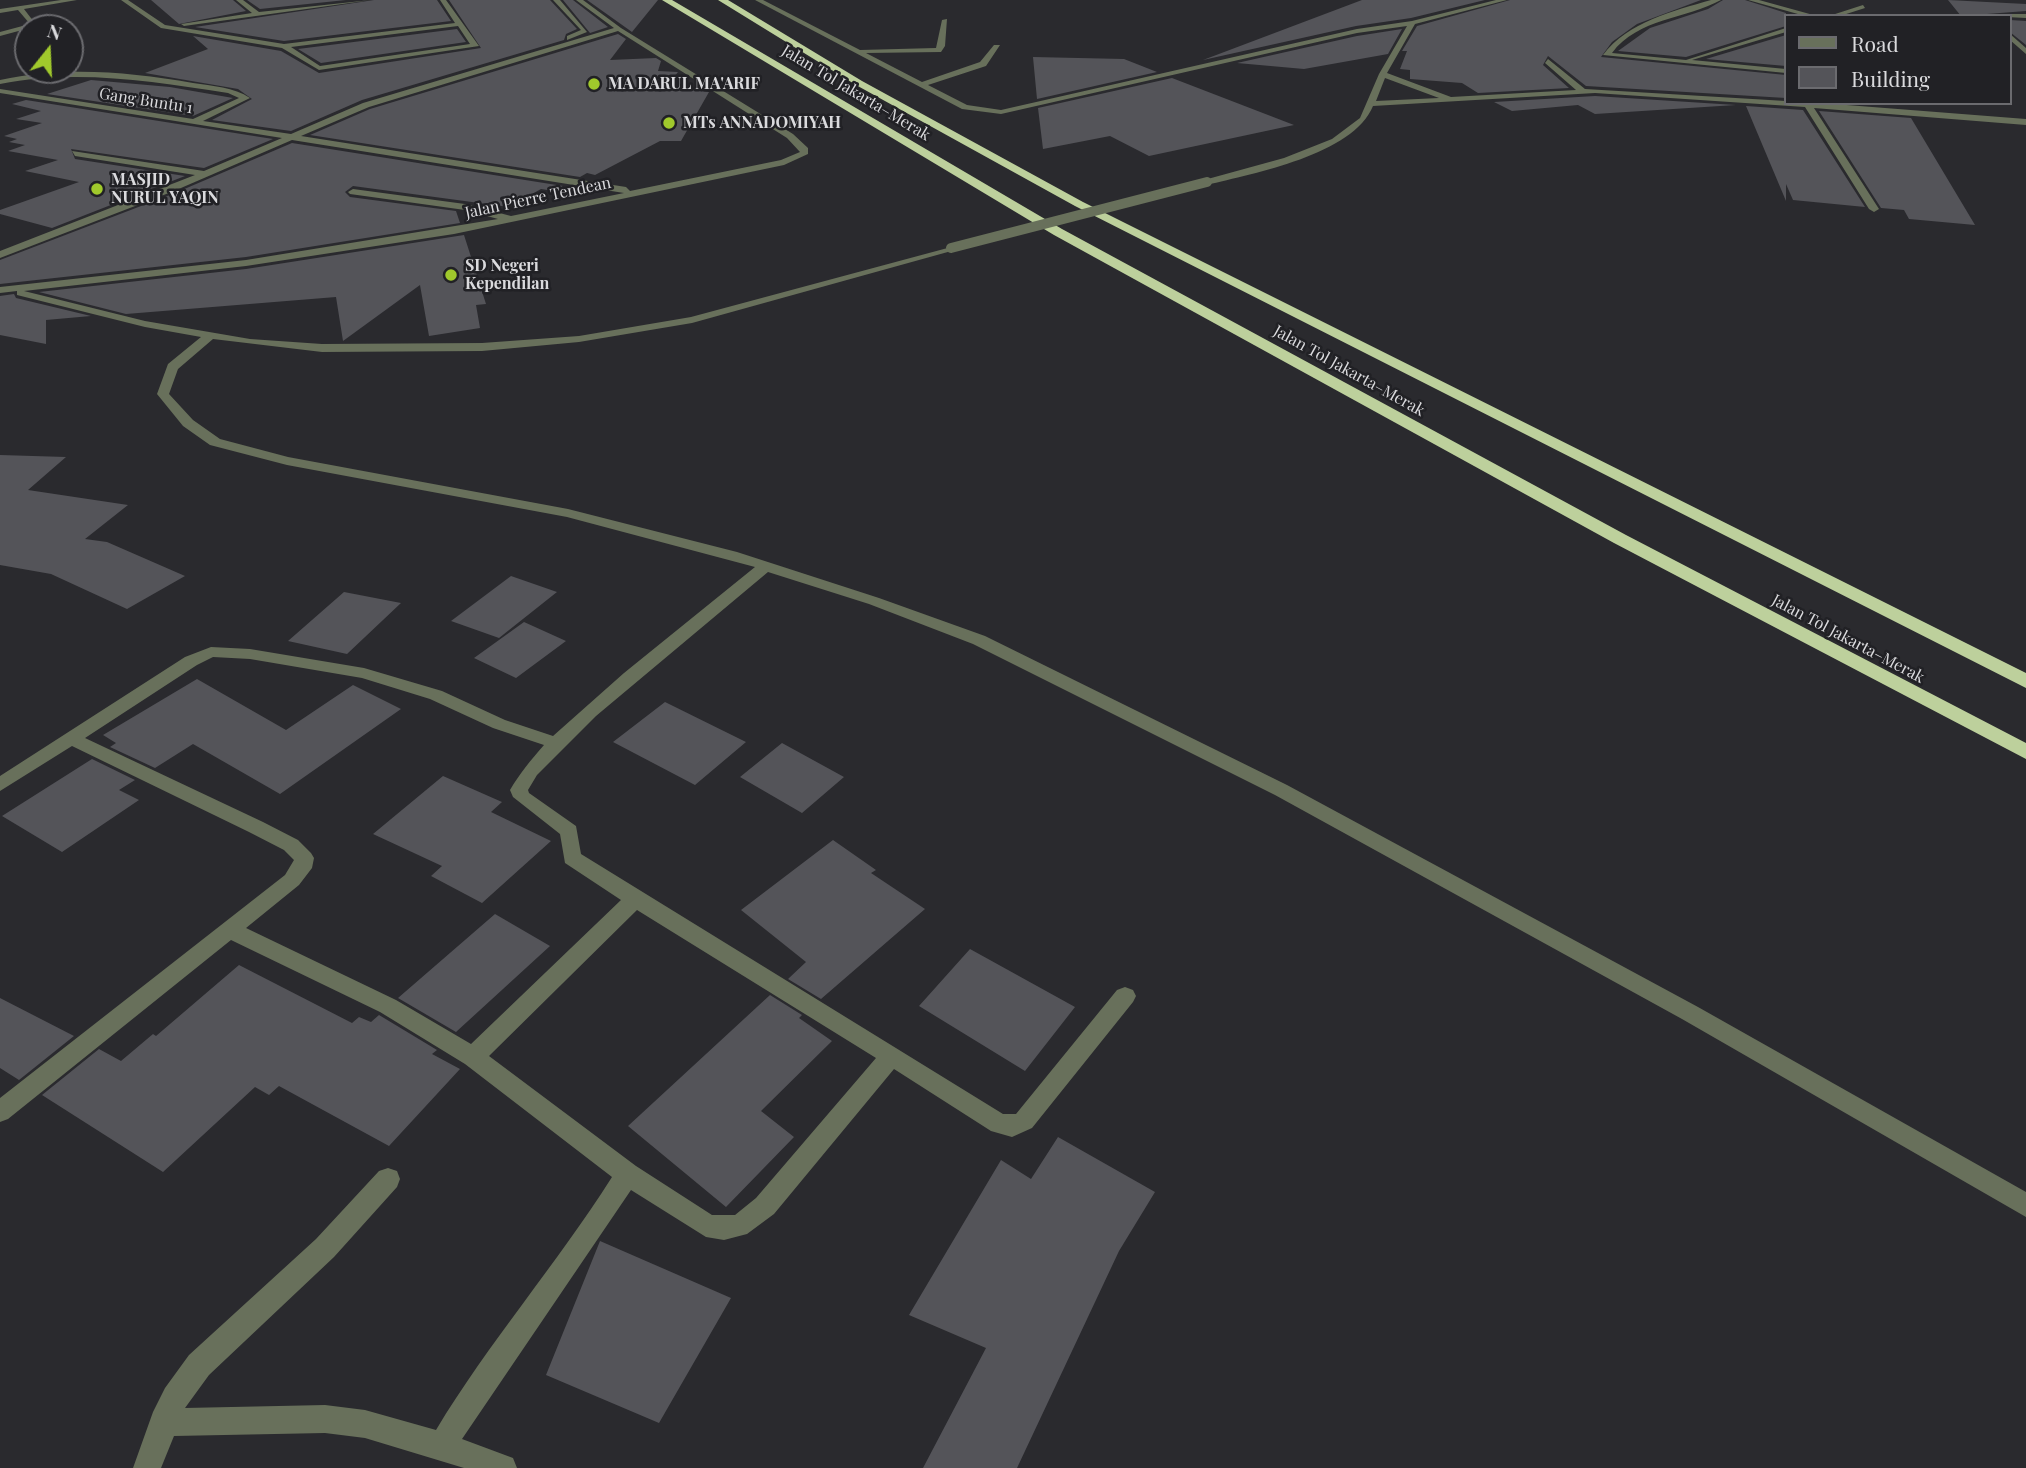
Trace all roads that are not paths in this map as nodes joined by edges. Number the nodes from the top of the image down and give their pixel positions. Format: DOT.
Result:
graph roads {
  1 [pos="48,0"];
  2 [pos="74,0"];
  3 [pos="124,0"];
  4 [pos="239,0"];
  5 [pos="368,0"];
  6 [pos="443,0"];
  7 [pos="556,0"];
  8 [pos="579,0"];
  9 [pos="666,0"];
  10 [pos="722,0"];
  11 [pos="758,0"];
  12 [pos="1504,0"];
  13 [pos="1718,0"];
  14 [pos="1751,0"];
  15 [pos="1863,6"];
  16 [pos="19,8"];
  17 [pos="0,9"];
  18 [pos="1806,14"];
  19 [pos="1838,14"];
  20 [pos="259,15"];
  21 [pos="358,16"];
  22 [pos="945,20"];
  23 [pos="1412,23"];
  24 [pos="460,24"];
  25 [pos="360,26"];
  26 [pos="163,27"];
  27 [pos="350,27"];
  28 [pos="620,29"];
  29 [pos="1784,31"];
  30 [pos="0,34"];
  31 [pos="288,35"];
  32 [pos="365,36"];
  33 [pos="2012,38"];
  34 [pos="247,40"];
  35 [pos="284,46"];
  36 [pos="529,46"];
  37 [pos="997,47"];
  38 [pos="856,51"];
  39 [pos="2026,52"];
  40 [pos="1548,61"];
  41 [pos="1676,62"];
  42 [pos="1784,71"];
  43 [pos="1382,74"];
  44 [pos="0,82"];
  45 [pos="922,84"];
  46 [pos="0,91"];
  47 [pos="1582,91"];
  48 [pos="1458,101"];
  49 [pos="1784,103"];
  50 [pos="1370,104"];
  51 [pos="1809,105"];
  52 [pos="1820,105"];
  53 [pos="191,123"];
  54 [pos="2022,123"];
  55 [pos="288,138"];
  56 [pos="75,153"];
  57 [pos="204,174"];
  58 [pos="353,192"];
  59 [pos="638,192"];
  60 [pos="1874,209"];
  61 [pos="511,219"];
  62 [pos="0,255"];
  63 [pos="4,289"];
  64 [pos="211,335"];
  65 [pos="766,566"];
  66 [pos="2026,681"];
  67 [pos="72,739"];
  68 [pos="556,743"];
  69 [pos="2026,752"];
  70 [pos="0,786"];
  71 [pos="635,899"];
  72 [pos="228,929"];
  73 [pos="1125,996"];
  74 [pos="891,1056"];
  75 [pos="472,1057"];
  76 [pos="0,1112"];
  77 [pos="628,1174"];
  78 [pos="388,1179"];
  79 [pos="2026,1205"];
  80 [pos="163,1422"];
  81 [pos="442,1446"];
  82 [pos="147,1468"];
  83 [pos="503,1468"];
  1 -- 17 [label="street"];
  2 -- 16 [label="street"];
  3 -- 26 [label="street"];
  4 -- 20 [label="street"];
  5 -- 20 [label="street"];
  6 -- 24 [label="street"];
  7 -- 36 [label="street"];
  8 -- 28 [label="street, Jalan Pierre Tendean"];
  9 -- 69 [label="highway, Jalan Tol Jakarta–Merak"];
  10 -- 66 [label="highway, Jalan Tol Jakarta–Merak"];
  11 -- 38 [label="street"];
  12 -- 23 [label="street"];
  13 -- 41 [label="street"];
  14 -- 18 [label="street"];
  15 -- 19 [label="street"];
  16 -- 17 [label="street"];
  16 -- 30 [label="street"];
  20 -- 26 [label="street"];
  21 -- 25 [label="street"];
  22 -- 38 [label="street"];
  23 -- 43 [label="street"];
  23 -- 45 [label="street"];
  24 -- 32 [label="street"];
  24 -- 35 [label="street"];
  25 -- 27 [label="street"];
  25 -- 32 [label="street"];
  26 -- 34 [label="street"];
  28 -- 55 [label="street"];
  28 -- 59 [label="street, Jalan Pierre Tendean"];
  29 -- 41 [label="street"];
  31 -- 34 [label="street"];
  32 -- 35 [label="street"];
  33 -- 39 [label="street"];
  34 -- 35 [label="street"];
  37 -- 45 [label="street"];
  38 -- 45 [label="street"];
  40 -- 47 [label="street"];
  41 -- 42 [label="street"];
  43 -- 48 [label="street"];
  43 -- 50 [label="street"];
  44 -- 53 [label="street"];
  46 -- 53 [label="street, Gang Buntu 1"];
  47 -- 48 [label="street"];
  47 -- 49 [label="street"];
  48 -- 50 [label="street"];
  50 -- 64 [label="street, bridge"];
  51 -- 60 [label="street"];
  52 -- 54 [label="street"];
  53 -- 55 [label="street, Gang Buntu 1"];
  55 -- 57 [label="street"];
  55 -- 59 [label="street, Gang Buntu 1"];
  56 -- 57 [label="street"];
  57 -- 62 [label="street"];
  58 -- 61 [label="street"];
  59 -- 61 [label="street, Jalan Pierre Tendean"];
  61 -- 63 [label="street, Jalan Pierre Tendean"];
  63 -- 64 [label="street"];
  64 -- 65 [label="street"];
  65 -- 68 [label="street"];
  65 -- 79 [label="street"];
  67 -- 68 [label="street"];
  67 -- 70 [label="street"];
  67 -- 72 [label="street"];
  68 -- 71 [label="street"];
  71 -- 74 [label="street"];
  71 -- 75 [label="street"];
  72 -- 75 [label="street"];
  72 -- 76 [label="street"];
  73 -- 74 [label="street"];
  74 -- 77 [label="street"];
  75 -- 77 [label="street"];
  77 -- 81 [label="street"];
  78 -- 80 [label="street"];
  80 -- 81 [label="street"];
  80 -- 82 [label="street"];
  81 -- 83 [label="street"];
}
